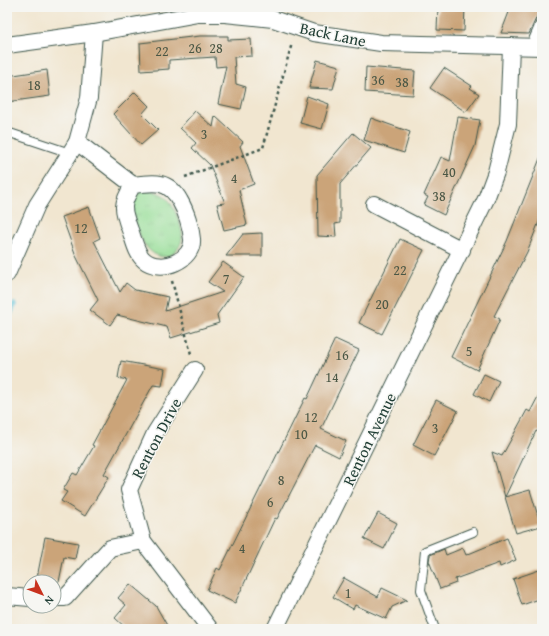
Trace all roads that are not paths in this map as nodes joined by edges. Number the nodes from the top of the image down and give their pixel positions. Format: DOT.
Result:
graph roads {
  1 [pos="275,13"];
  2 [pos="542,19"];
  3 [pos="94,33"];
  4 [pos="7,45"];
  5 [pos="511,46"];
  6 [pos="536,47"];
  7 [pos="7,132"];
  8 [pos="73,147"];
  9 [pos="133,185"];
  10 [pos="374,204"];
  11 [pos="462,250"];
  12 [pos="7,274"];
  13 [pos="195,370"];
  14 [pos="473,532"];
  15 [pos="143,541"];
  16 [pos="7,596"];
  17 [pos="22,597"];
  18 [pos="62,598"];
  19 [pos="210,629"];
  20 [pos="275,629"];
  21 [pos="436,629"];
  1 -- 3 [label="street, Back Lane"];
  1 -- 5 [label="street, Back Lane"];
  2 -- 6 [label="lane"];
  3 -- 4 [label="street, Back Lane"];
  3 -- 8 [label="street"];
  5 -- 6 [label="street, Back Lane"];
  5 -- 11 [label="street, Renton Avenue"];
  7 -- 8 [label="lane"];
  8 -- 9 [label="street"];
  8 -- 12 [label="street"];
  9 -- 9 [label="street"];
  10 -- 11 [label="street"];
  11 -- 20 [label="street, Renton Avenue"];
  13 -- 15 [label="street, Renton Drive"];
  14 -- 21 [label="lane"];
  15 -- 18 [label="street"];
  15 -- 19 [label="street, Renton Drive"];
  16 -- 17 [label="street"];
}
